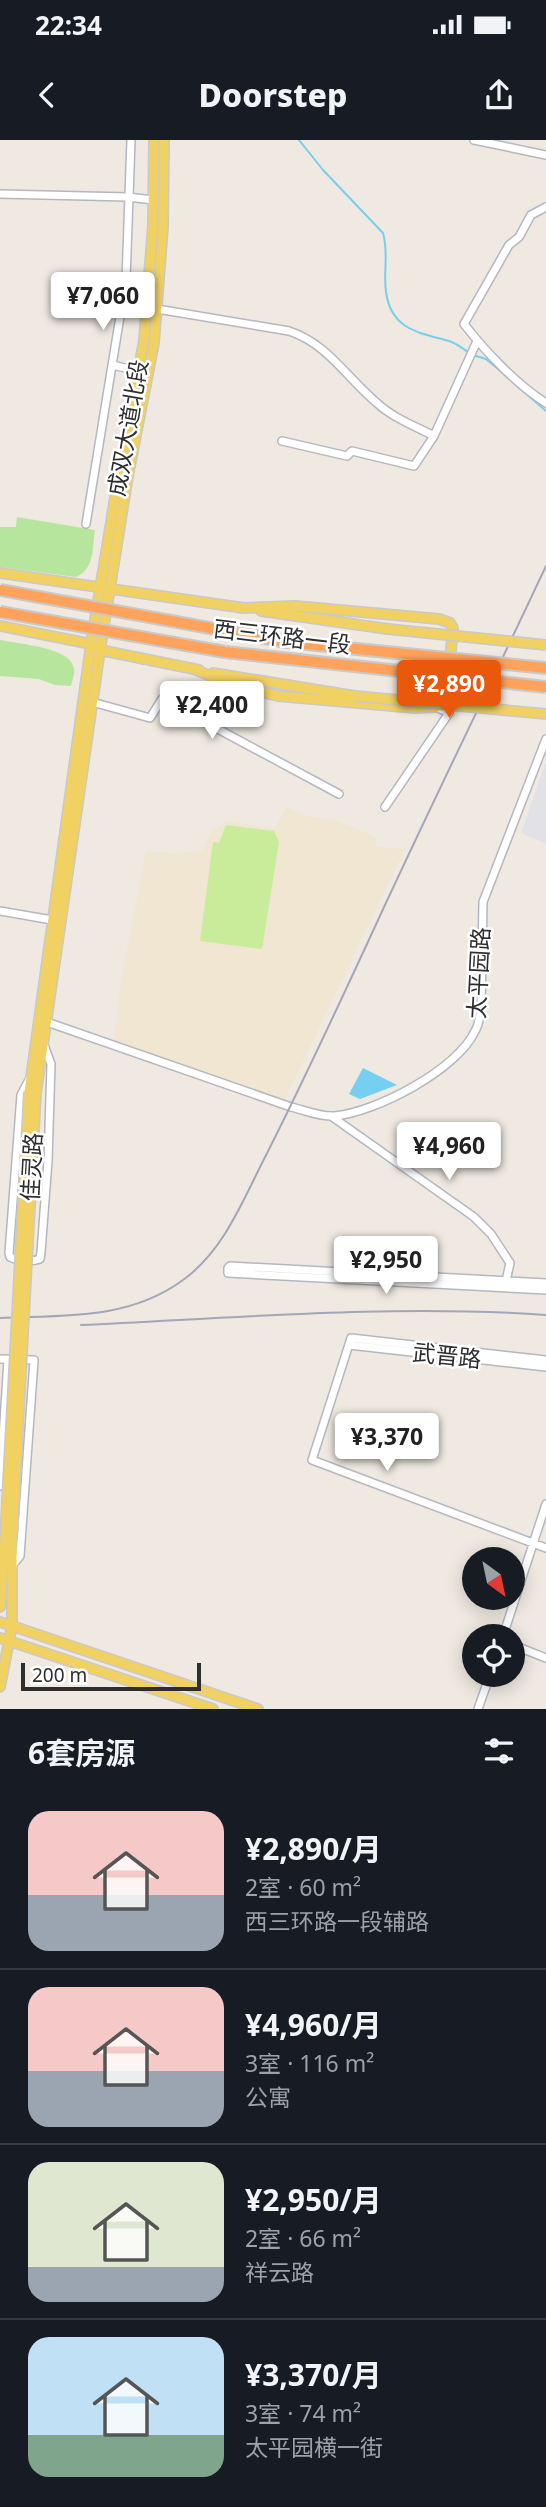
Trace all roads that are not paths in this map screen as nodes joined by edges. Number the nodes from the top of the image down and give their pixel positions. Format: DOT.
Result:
graph roads {
  1 [pos="131,140"];
  2 [pos="154,140"];
  3 [pos="164,140"];
  4 [pos="474,140"];
  5 [pos="546,153"];
  6 [pos="0,194"];
  7 [pos="128,197"];
  8 [pos="153,200"];
  9 [pos="546,206"];
  10 [pos="152,308"];
  11 [pos="477,341"];
  12 [pos="112,365"];
  13 [pos="138,371"];
  14 [pos="546,403"];
  15 [pos="434,436"];
  16 [pos="282,441"];
  17 [pos="86,524"];
  18 [pos="0,573"];
  19 [pos="106,589"];
  20 [pos="0,590"];
  21 [pos="241,608"];
  22 [pos="0,612"];
  23 [pos="0,626"];
  24 [pos="546,645"];
  25 [pos="96,647"];
  26 [pos="546,668"];
  27 [pos="194,669"];
  28 [pos="546,687"];
  29 [pos="92,702"];
  30 [pos="436,707"];
  31 [pos="546,714"];
  32 [pos="546,739"];
  33 [pos="339,794"];
  34 [pos="385,807"];
  35 [pos="0,911"];
  36 [pos="56,921"];
  37 [pos="41,1020"];
  38 [pos="42,1040"];
  39 [pos="30,1080"];
  40 [pos="32,1092"];
  41 [pos="331,1116"];
  42 [pos="506,1281"];
  43 [pos="546,1283"];
  44 [pos="546,1290"];
  45 [pos="350,1341"];
  46 [pos="546,1360"];
  47 [pos="4,1363"];
  48 [pos="546,1367"];
  49 [pos="0,1486"];
  50 [pos="546,1504"];
  51 [pos="534,1543"];
  52 [pos="546,1548"];
  53 [pos="5,1566"];
  54 [pos="0,1607"];
  55 [pos="0,1622"];
  56 [pos="507,1624"];
  57 [pos="12,1626"];
  58 [pos="0,1638"];
  59 [pos="10,1642"];
  60 [pos="525,1650"];
  61 [pos="546,1658"];
  62 [pos="0,1687"];
  63 [pos="486,1687"];
  64 [pos="213,1709"];
  65 [pos="257,1709"];
  66 [pos="478,1709"];
  1 -- 7 [label="street"];
  2 -- 8 [label="main road, 成双大道北段"];
  3 -- 10 [label="main road, 成双大道北段"];
  4 -- 5 [label="street"];
  6 -- 7 [label="street"];
  7 -- 8 [label="street"];
  7 -- 12 [label="street"];
  8 -- 10 [label="main road, 成双大道北段"];
  9 -- 11 [label="street"];
  10 -- 13 [label="main road, 成双大道北段"];
  10 -- 15 [label="street"];
  10 -- 19 [label="main road, 成双大道北段"];
  11 -- 14 [label="street"];
  11 -- 15 [label="street"];
  12 -- 13 [label="street"];
  12 -- 17 [label="street"];
  13 -- 19 [label="main road, 成双大道北段"];
  15 -- 16 [label="street"];
  18 -- 19 [label="main road"];
  19 -- 21 [label="main road"];
  19 -- 25 [label="main road"];
  20 -- 26 [label="highway, 西三环路一段, bridge"];
  21 -- 24 [label="main road, bridge"];
  21 -- 30 [label="main road"];
  22 -- 28 [label="highway, 西三环路一段, bridge"];
  23 -- 25 [label="main road"];
  25 -- 27 [label="main road"];
  25 -- 29 [label="main road, 佳灵路"];
  25 -- 36 [label="main road, 佳灵路"];
  27 -- 30 [label="main road"];
  27 -- 31 [label="main road, bridge"];
  29 -- 33 [label="street"];
  29 -- 36 [label="main road, 佳灵路"];
  30 -- 34 [label="street"];
  32 -- 41 [label="street, 太平园路"];
  35 -- 36 [label="street"];
  36 -- 37 [label="main road, 佳灵路"];
  37 -- 38 [label="main road, 佳灵路"];
  37 -- 39 [label="main road, 佳灵路"];
  37 -- 41 [label="street, 太平园路"];
  38 -- 39 [label="street"];
  38 -- 40 [label="main road, 佳灵路"];
  39 -- 40 [label="main road, 佳灵路"];
  40 -- 53 [label="main road, 佳灵路, bridge"];
  41 -- 42 [label="street"];
  42 -- 43 [label="street"];
  42 -- 44 [label="street"];
  45 -- 46 [label="street, 武晋路"];
  45 -- 48 [label="street, 武晋路"];
  45 -- 51 [label="street"];
  47 -- 49 [label="street"];
  47 -- 53 [label="street"];
  50 -- 51 [label="street"];
  51 -- 52 [label="street"];
  51 -- 56 [label="street"];
  53 -- 54 [label="main road, 佳灵路"];
  53 -- 57 [label="main road, 佳灵路"];
  55 -- 57 [label="main road"];
  57 -- 59 [label="main road, 佳灵路"];
  57 -- 65 [label="main road"];
  58 -- 59 [label="main road"];
  59 -- 62 [label="main road, 佳灵路"];
  59 -- 64 [label="main road"];
  60 -- 61 [label="street"];
  63 -- 66 [label="street"];
}
